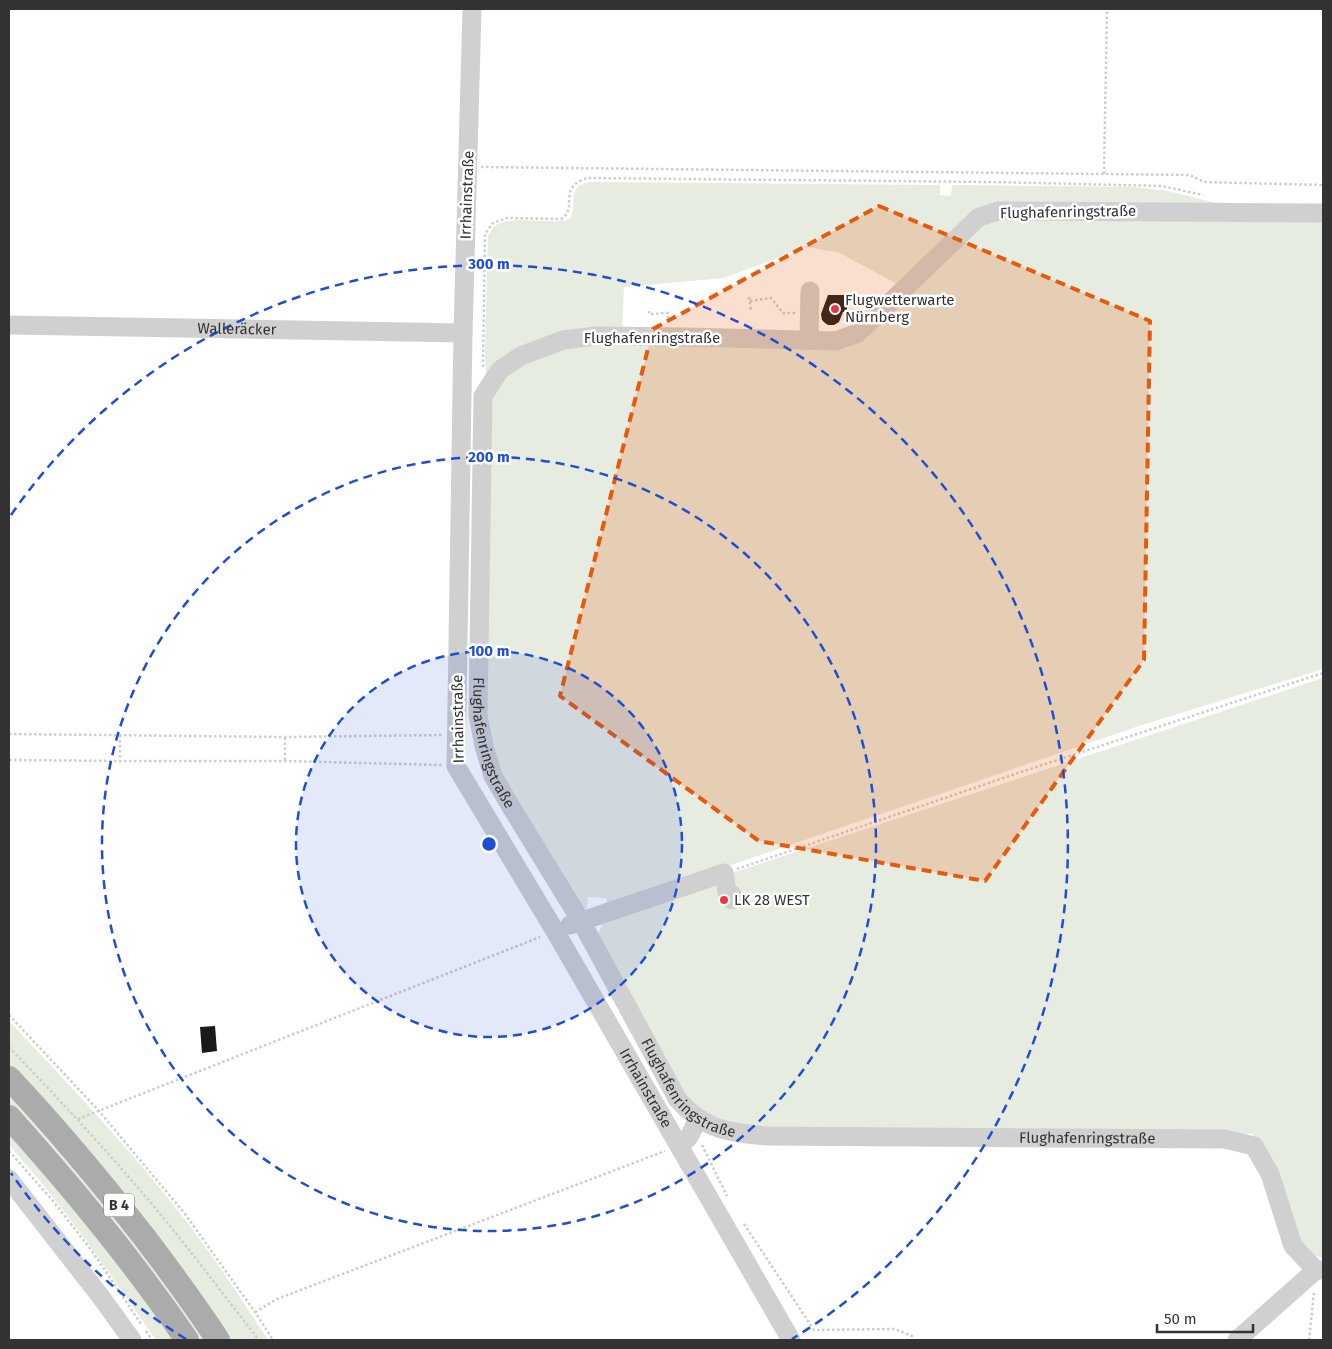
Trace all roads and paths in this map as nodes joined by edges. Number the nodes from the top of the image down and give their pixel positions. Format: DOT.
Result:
graph roads {
  1 [pos="472,9"];
  2 [pos="1107,9"];
  3 [pos="468,167"];
  4 [pos="1104,174"];
  5 [pos="1323,186"];
  6 [pos="1209,197"];
  7 [pos="1323,213"];
  8 [pos="810,291"];
  9 [pos="749,296"];
  10 [pos="750,301"];
  11 [pos="649,311"];
  12 [pos="751,311"];
  13 [pos="810,313"];
  14 [pos="9,325"];
  15 [pos="463,333"];
  16 [pos="668,337"];
  17 [pos="809,340"];
  18 [pos="483,367"];
  19 [pos="1323,673"];
  20 [pos="9,734"];
  21 [pos="120,735"];
  22 [pos="456,735"];
  23 [pos="285,737"];
  24 [pos="9,760"];
  25 [pos="285,761"];
  26 [pos="120,762"];
  27 [pos="456,766"];
  28 [pos="724,873"];
  29 [pos="732,900"];
  30 [pos="581,921"];
  31 [pos="555,931"];
  32 [pos="9,1015"];
  33 [pos="9,1047"];
  34 [pos="9,1078"];
  35 [pos="99,1111"];
  36 [pos="9,1117"];
  37 [pos="78,1119"];
  38 [pos="696,1124"];
  39 [pos="679,1146"];
  40 [pos="9,1151"];
  41 [pos="9,1179"];
  42 [pos="731,1203"];
  43 [pos="740,1219"];
  44 [pos="1319,1270"];
  45 [pos="255,1312"];
  46 [pos="132,1340"];
  47 [pos="152,1340"];
  48 [pos="186,1340"];
  49 [pos="218,1340"];
  50 [pos="258,1340"];
  51 [pos="273,1340"];
  52 [pos="790,1340"];
  53 [pos="913,1340"];
  54 [pos="1237,1340"];
  55 [pos="1309,1340"];
  1 -- 3 [label="street, Irrhainstraße"];
  2 -- 4 [label="path"];
  3 -- 4 [label="path"];
  3 -- 15 [label="street, Irrhainstraße"];
  4 -- 5 [label="path"];
  6 -- 18 [label="path"];
  7 -- 17 [label="street, Flughafenringstraße"];
  8 -- 13 [label="street"];
  9 -- 10 [label="path"];
  10 -- 12 [label="path"];
  10 -- 13 [label="path"];
  11 -- 16 [label="path"];
  13 -- 17 [label="street"];
  14 -- 15 [label="street, Walleräcker"];
  15 -- 22 [label="street, Irrhainstraße"];
  16 -- 17 [label="street, Flughafenringstraße"];
  16 -- 30 [label="street, Flughafenringstraße"];
  19 -- 28 [label="path"];
  20 -- 21 [label="path"];
  21 -- 23 [label="path"];
  21 -- 26 [label="path"];
  22 -- 23 [label="path"];
  22 -- 27 [label="street, Irrhainstraße"];
  23 -- 25 [label="path"];
  24 -- 26 [label="path"];
  25 -- 26 [label="path"];
  25 -- 27 [label="path"];
  27 -- 31 [label="street, Irrhainstraße"];
  28 -- 29 [label="street"];
  28 -- 30 [label="street"];
  30 -- 31 [label="street"];
  30 -- 38 [label="street, Flughafenringstraße"];
  31 -- 35 [label="path"];
  31 -- 39 [label="street, Irrhainstraße"];
  32 -- 35 [label="path"];
  33 -- 37 [label="path"];
  34 -- 49 [label="main road, B 4"];
  35 -- 37 [label="path"];
  35 -- 45 [label="path"];
  36 -- 48 [label="main road, B 4"];
  37 -- 50 [label="path"];
  38 -- 39 [label="street"];
  38 -- 42 [label="path"];
  38 -- 44 [label="street, Flughafenringstraße"];
  39 -- 45 [label="path"];
  39 -- 52 [label="street, Irrhainstraße"];
  40 -- 47 [label="path"];
  41 -- 46 [label="street"];
  43 -- 53 [label="path"];
  44 -- 54 [label="street"];
  44 -- 55 [label="path"];
  45 -- 51 [label="path"];
}
